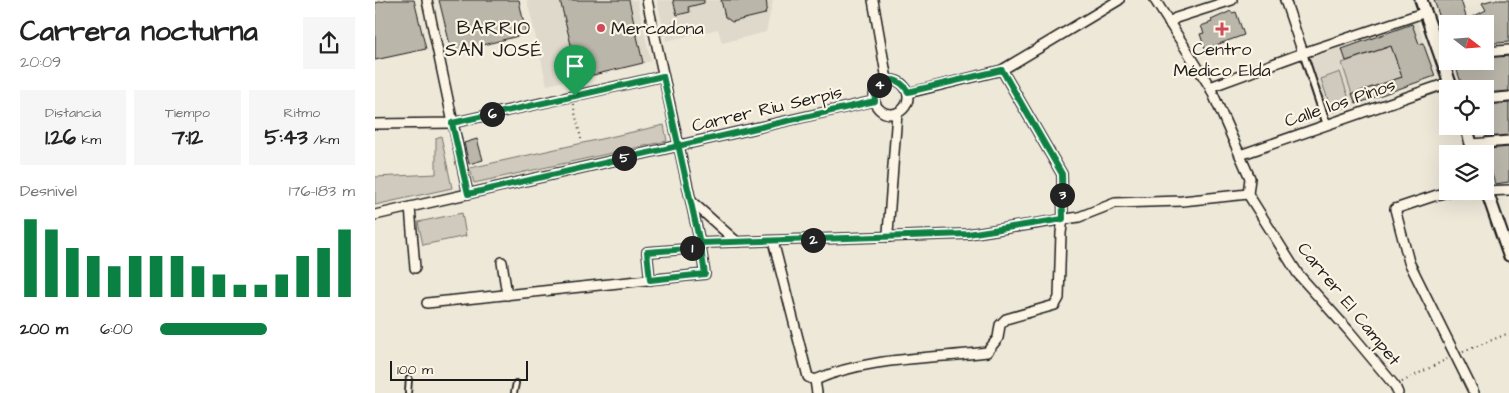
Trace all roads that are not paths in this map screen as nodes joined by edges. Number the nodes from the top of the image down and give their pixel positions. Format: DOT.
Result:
graph roads {
  1 [pos="427,0"];
  2 [pos="647,0"];
  3 [pos="873,0"];
  4 [pos="1119,0"];
  5 [pos="1155,0"];
  6 [pos="1232,0"];
  7 [pos="1285,0"];
  8 [pos="1421,0"];
  9 [pos="1426,12"];
  10 [pos="1169,22"];
  11 [pos="675,28"];
  12 [pos="654,33"];
  13 [pos="1439,43"];
  14 [pos="1509,50"];
  15 [pos="1494,51"];
  16 [pos="1303,54"];
  17 [pos="1002,70"];
  18 [pos="663,76"];
  19 [pos="887,80"];
  20 [pos="1210,87"];
  21 [pos="1439,89"];
  22 [pos="908,92"];
  23 [pos="1509,97"];
  24 [pos="1494,98"];
  25 [pos="875,101"];
  26 [pos="897,113"];
  27 [pos="452,123"];
  28 [pos="375,124"];
  29 [pos="1327,125"];
  30 [pos="1509,141"];
  31 [pos="1491,145"];
  32 [pos="679,146"];
  33 [pos="1240,156"];
  34 [pos="1494,189"];
  35 [pos="1509,190"];
  36 [pos="468,194"];
  37 [pos="1248,194"];
  38 [pos="1439,194"];
  39 [pos="1490,200"];
  40 [pos="691,201"];
  41 [pos="410,207"];
  42 [pos="375,215"];
  43 [pos="1063,219"];
  44 [pos="889,237"];
  45 [pos="1506,239"];
  46 [pos="737,242"];
  47 [pos="773,242"];
  48 [pos="700,245"];
  49 [pos="1509,255"];
  50 [pos="502,262"];
  51 [pos="415,268"];
  52 [pos="650,280"];
  53 [pos="507,295"];
  54 [pos="427,303"];
  55 [pos="409,378"];
  56 [pos="815,380"];
  57 [pos="516,383"];
  58 [pos="408,393"];
  59 [pos="515,393"];
  60 [pos="817,393"];
  61 [pos="1398,393"];
  62 [pos="1474,393"];
  1 -- 27 [label="street"];
  2 -- 12 [label="street"];
  3 -- 19 [label="street"];
  4 -- 17 [label="street"];
  5 -- 10 [label="street, Carrer El Campet"];
  6 -- 10 [label="street"];
  7 -- 16 [label="street"];
  8 -- 9 [label="street"];
  9 -- 13 [label="street"];
  9 -- 16 [label="street"];
  10 -- 20 [label="street, Carrer El Campet"];
  11 -- 12 [label="lane"];
  12 -- 18 [label="street"];
  14 -- 15 [label="street"];
  16 -- 20 [label="street"];
  16 -- 29 [label="street"];
  17 -- 22 [label="street"];
  17 -- 43 [label="street"];
  18 -- 27 [label="street"];
  18 -- 32 [label="street"];
  19 -- 22 [label="street"];
  19 -- 25 [label="street"];
  20 -- 33 [label="street, Carrer El Campet"];
  21 -- 29 [label="street, Calle los Pinos"];
  22 -- 26 [label="street"];
  23 -- 24 [label="street"];
  25 -- 26 [label="street"];
  25 -- 32 [label="street, Carrer Riu Serpis"];
  26 -- 44 [label="street"];
  27 -- 28 [label="street"];
  27 -- 36 [label="street"];
  29 -- 33 [label="street, Calle los Pinos"];
  30 -- 31 [label="street"];
  32 -- 36 [label="street, Carrer Riu Serpis"];
  32 -- 40 [label="street"];
  33 -- 37 [label="street, Carrer El Campet"];
  34 -- 35 [label="street"];
  36 -- 41 [label="street, Carrer Riu Serpis"];
  37 -- 43 [label="street"];
  37 -- 61 [label="street, Carrer El Campet"];
  38 -- 62 [label="street"];
  39 -- 45 [label="street"];
  40 -- 46 [label="street"];
  40 -- 48 [label="street"];
  41 -- 42 [label="street, Carrer Riu Serpis"];
  41 -- 51 [label="street"];
  43 -- 44 [label="street"];
  43 -- 56 [label="street"];
  44 -- 47 [label="street"];
  45 -- 49 [label="street"];
  46 -- 47 [label="street"];
  46 -- 48 [label="street"];
  47 -- 56 [label="street"];
  48 -- 52 [label="street"];
  48 -- 52 [label="street"];
  50 -- 53 [label="street"];
  52 -- 53 [label="street"];
  53 -- 54 [label="street"];
  55 -- 58 [label="lane"];
  56 -- 60 [label="street"];
  57 -- 59 [label="lane"];
}
